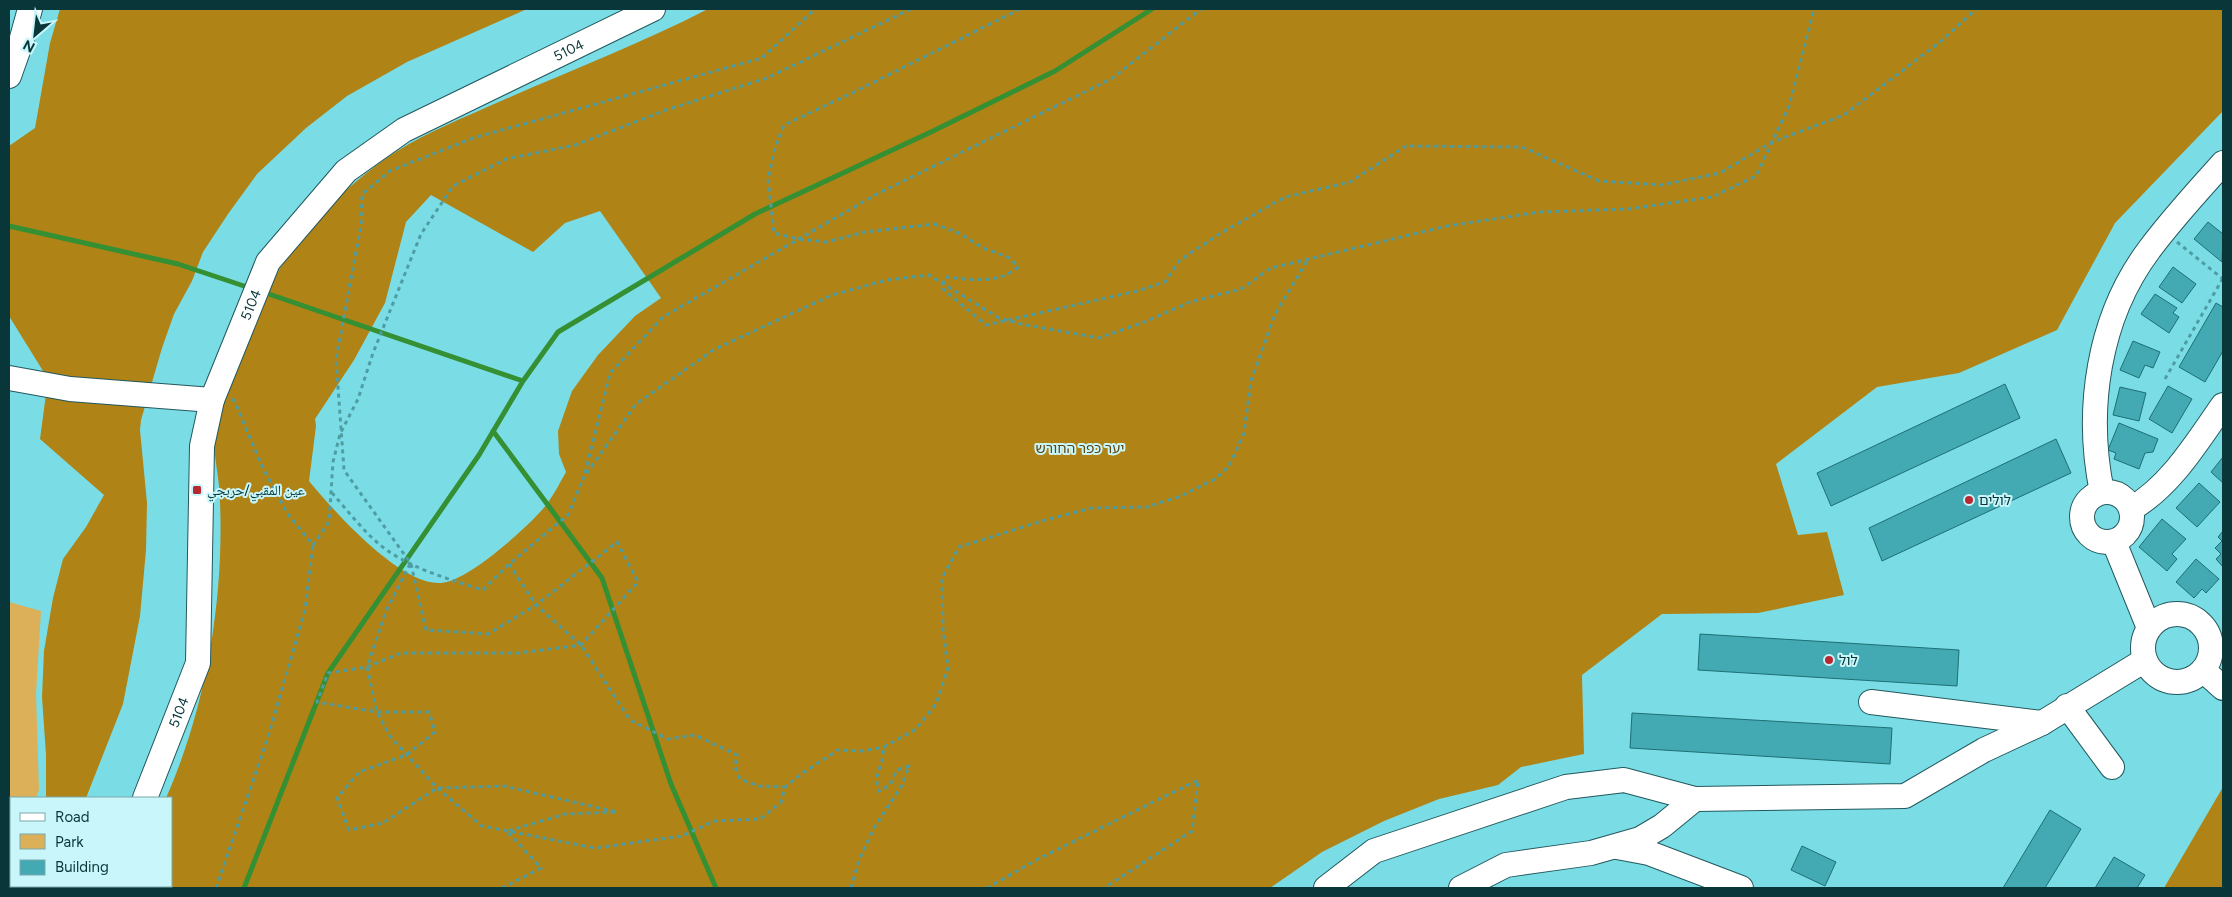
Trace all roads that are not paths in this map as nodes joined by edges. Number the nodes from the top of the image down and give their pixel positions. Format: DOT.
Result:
graph roads {
  1 [pos="30,9"];
  2 [pos="653,9"];
  3 [pos="9,76"];
  4 [pos="2223,163"];
  5 [pos="9,378"];
  6 [pos="212,400"];
  7 [pos="2223,405"];
  8 [pos="2102,492"];
  9 [pos="2131,509"];
  10 [pos="2114,542"];
  11 [pos="2150,628"];
  12 [pos="2215,628"];
  13 [pos="2145,660"];
  14 [pos="2203,670"];
  15 [pos="2223,688"];
  16 [pos="1871,702"];
  17 [pos="2067,706"];
  18 [pos="2042,723"];
  19 [pos="2112,768"];
  20 [pos="145,797"];
  21 [pos="1695,799"];
  22 [pos="1613,847"];
  23 [pos="1326,888"];
  24 [pos="1462,888"];
  25 [pos="1741,888"];
  1 -- 3 [label="street"];
  2 -- 6 [label="street, 5104"];
  4 -- 8 [label="street"];
  5 -- 6 [label="street"];
  6 -- 20 [label="street, 5104"];
  7 -- 9 [label="street"];
  8 -- 9 [label="street"];
  8 -- 10 [label="street"];
  9 -- 10 [label="street"];
  10 -- 11 [label="street"];
  11 -- 12 [label="street"];
  11 -- 13 [label="street"];
  12 -- 14 [label="street"];
  13 -- 14 [label="street"];
  13 -- 17 [label="street"];
  14 -- 15 [label="street"];
  16 -- 18 [label="street"];
  17 -- 18 [label="street"];
  17 -- 19 [label="street"];
  18 -- 21 [label="street"];
  21 -- 22 [label="street"];
  21 -- 23 [label="street"];
  22 -- 24 [label="street"];
  22 -- 25 [label="street"];
}
